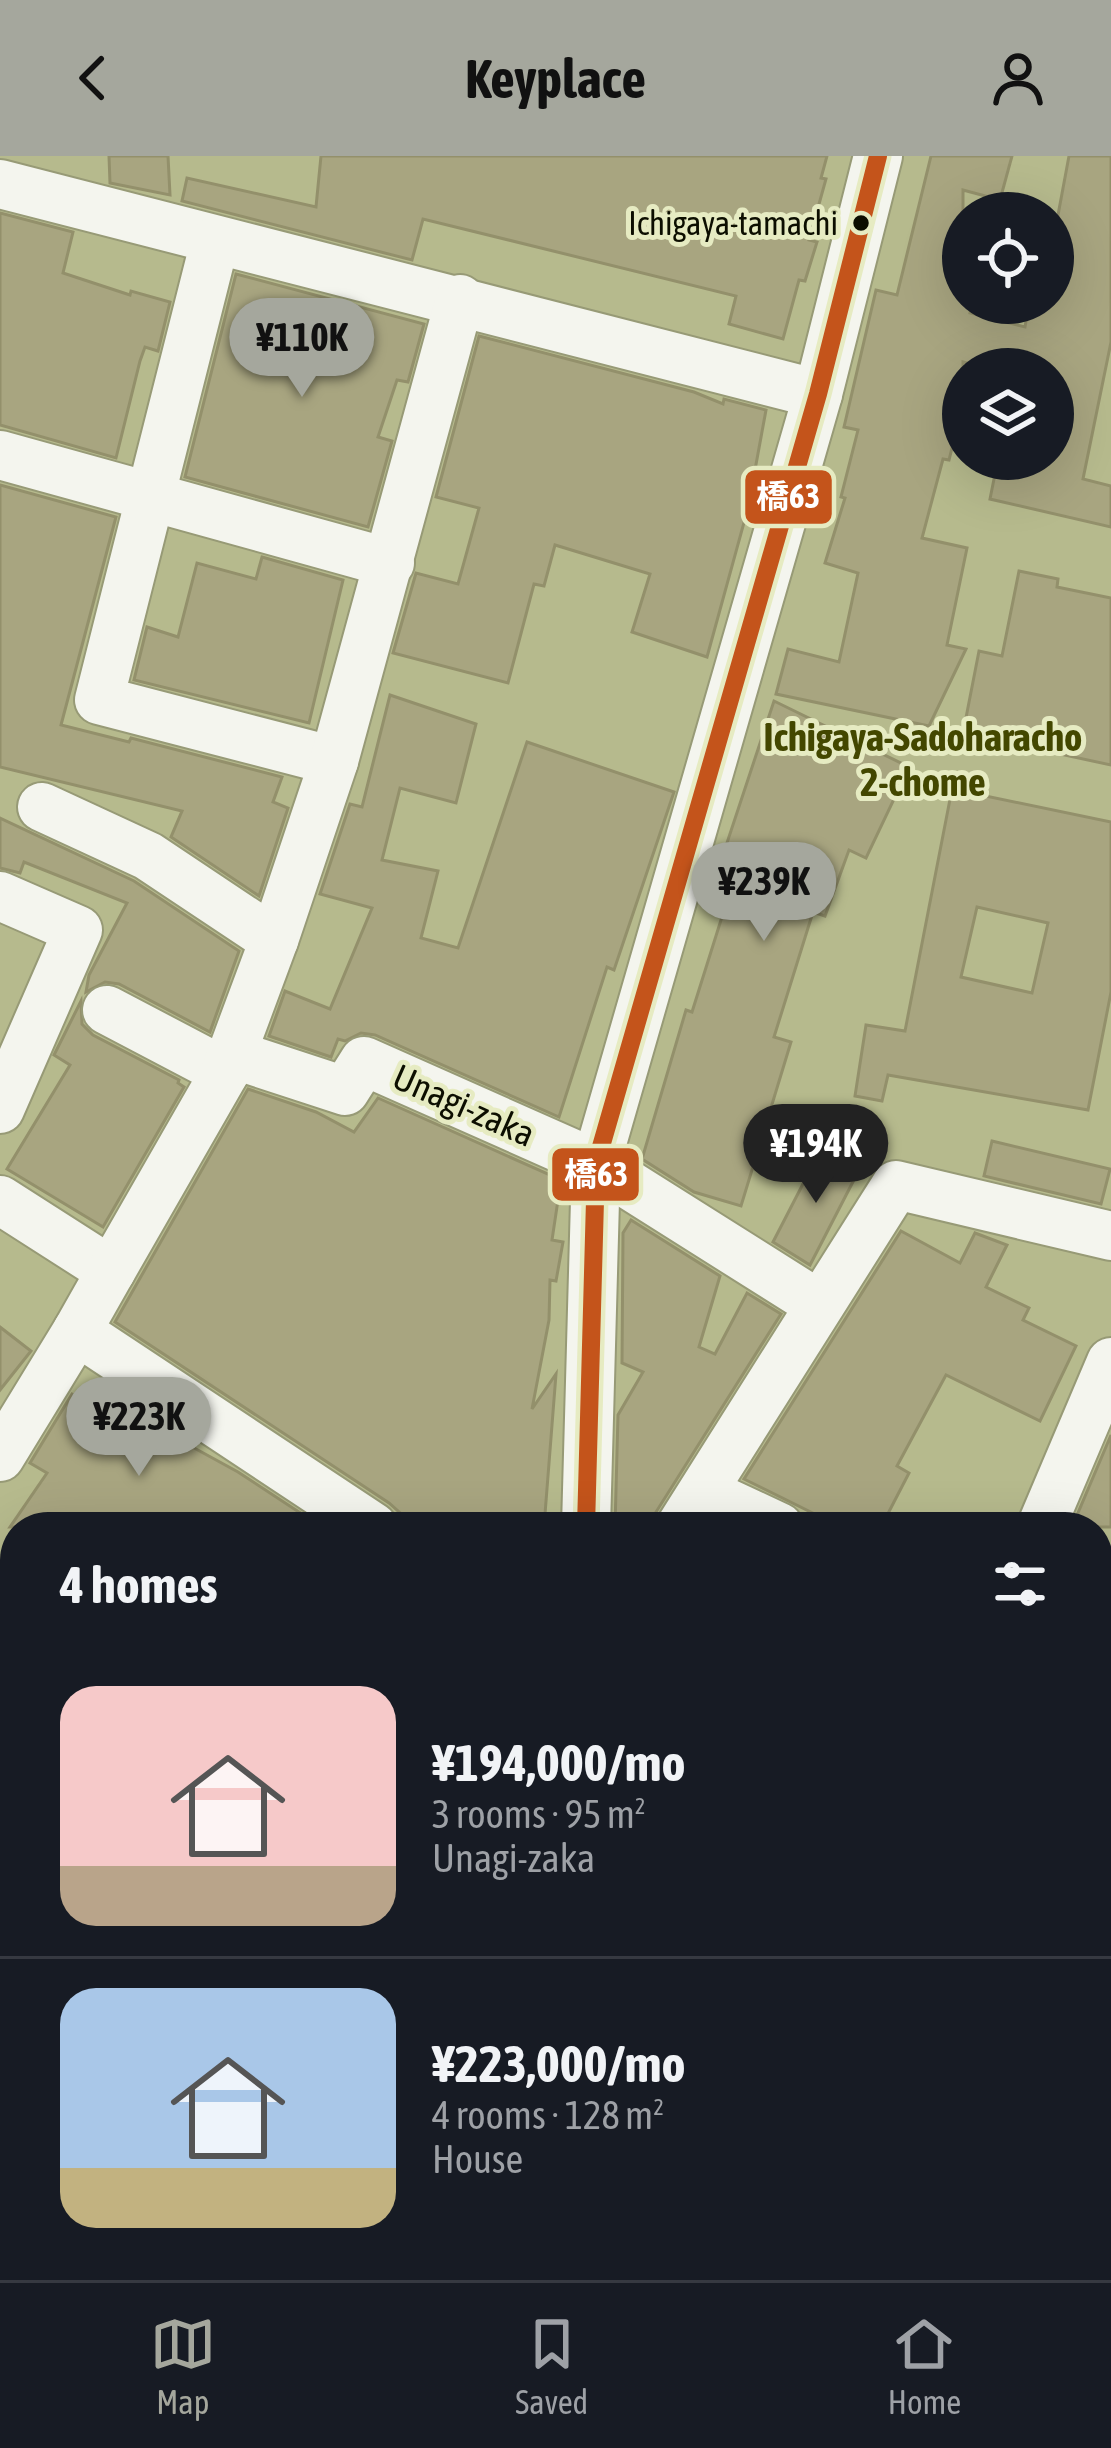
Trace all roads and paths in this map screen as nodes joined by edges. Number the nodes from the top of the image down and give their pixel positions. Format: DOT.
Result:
graph roads {
  1 [pos="878,156"];
  2 [pos="0,184"];
  3 [pos="215,241"];
  4 [pos="460,299"];
  5 [pos="818,394"];
  6 [pos="0,455"];
  7 [pos="149,497"];
  8 [pos="390,563"];
  9 [pos="334,760"];
  10 [pos="41,807"];
  11 [pos="0,896"];
  12 [pos="274,940"];
  13 [pos="54,985"];
  14 [pos="107,1010"];
  15 [pos="0,1026"];
  16 [pos="229,1063"];
  17 [pos="0,1109"];
  18 [pos="596,1164"];
  19 [pos="0,1200"];
  20 [pos="1111,1236"];
  21 [pos="111,1271"];
  22 [pos="818,1304"];
  23 [pos="77,1331"];
  24 [pos="1108,1375"];
  25 [pos="4,1442"];
  26 [pos="692,1509"];
  27 [pos="350,1512"];
  28 [pos="586,1512"];
  29 [pos="1048,1512"];
  1 -- 5 [label="street"];
  2 -- 3 [label="street"];
  3 -- 4 [label="street"];
  3 -- 7 [label="street"];
  4 -- 5 [label="street"];
  4 -- 8 [label="street"];
  5 -- 18 [label="street"];
  6 -- 7 [label="street"];
  7 -- 8 [label="street"];
  7 -- 9 [label="street"];
  8 -- 9 [label="street"];
  9 -- 12 [label="street"];
  10 -- 12 [label="street"];
  11 -- 13 [label="street"];
  12 -- 16 [label="street"];
  13 -- 15 [label="street"];
  13 -- 17 [label="street"];
  14 -- 16 [label="street"];
  16 -- 18 [label="street, Unagi-zaka"];
  16 -- 21 [label="street"];
  18 -- 22 [label="street, Unagi-zaka"];
  18 -- 28 [label="street"];
  19 -- 21 [label="street"];
  20 -- 22 [label="street"];
  21 -- 23 [label="street"];
  22 -- 26 [label="street"];
  23 -- 25 [label="street"];
  23 -- 27 [label="street"];
  24 -- 29 [label="street"];
}
